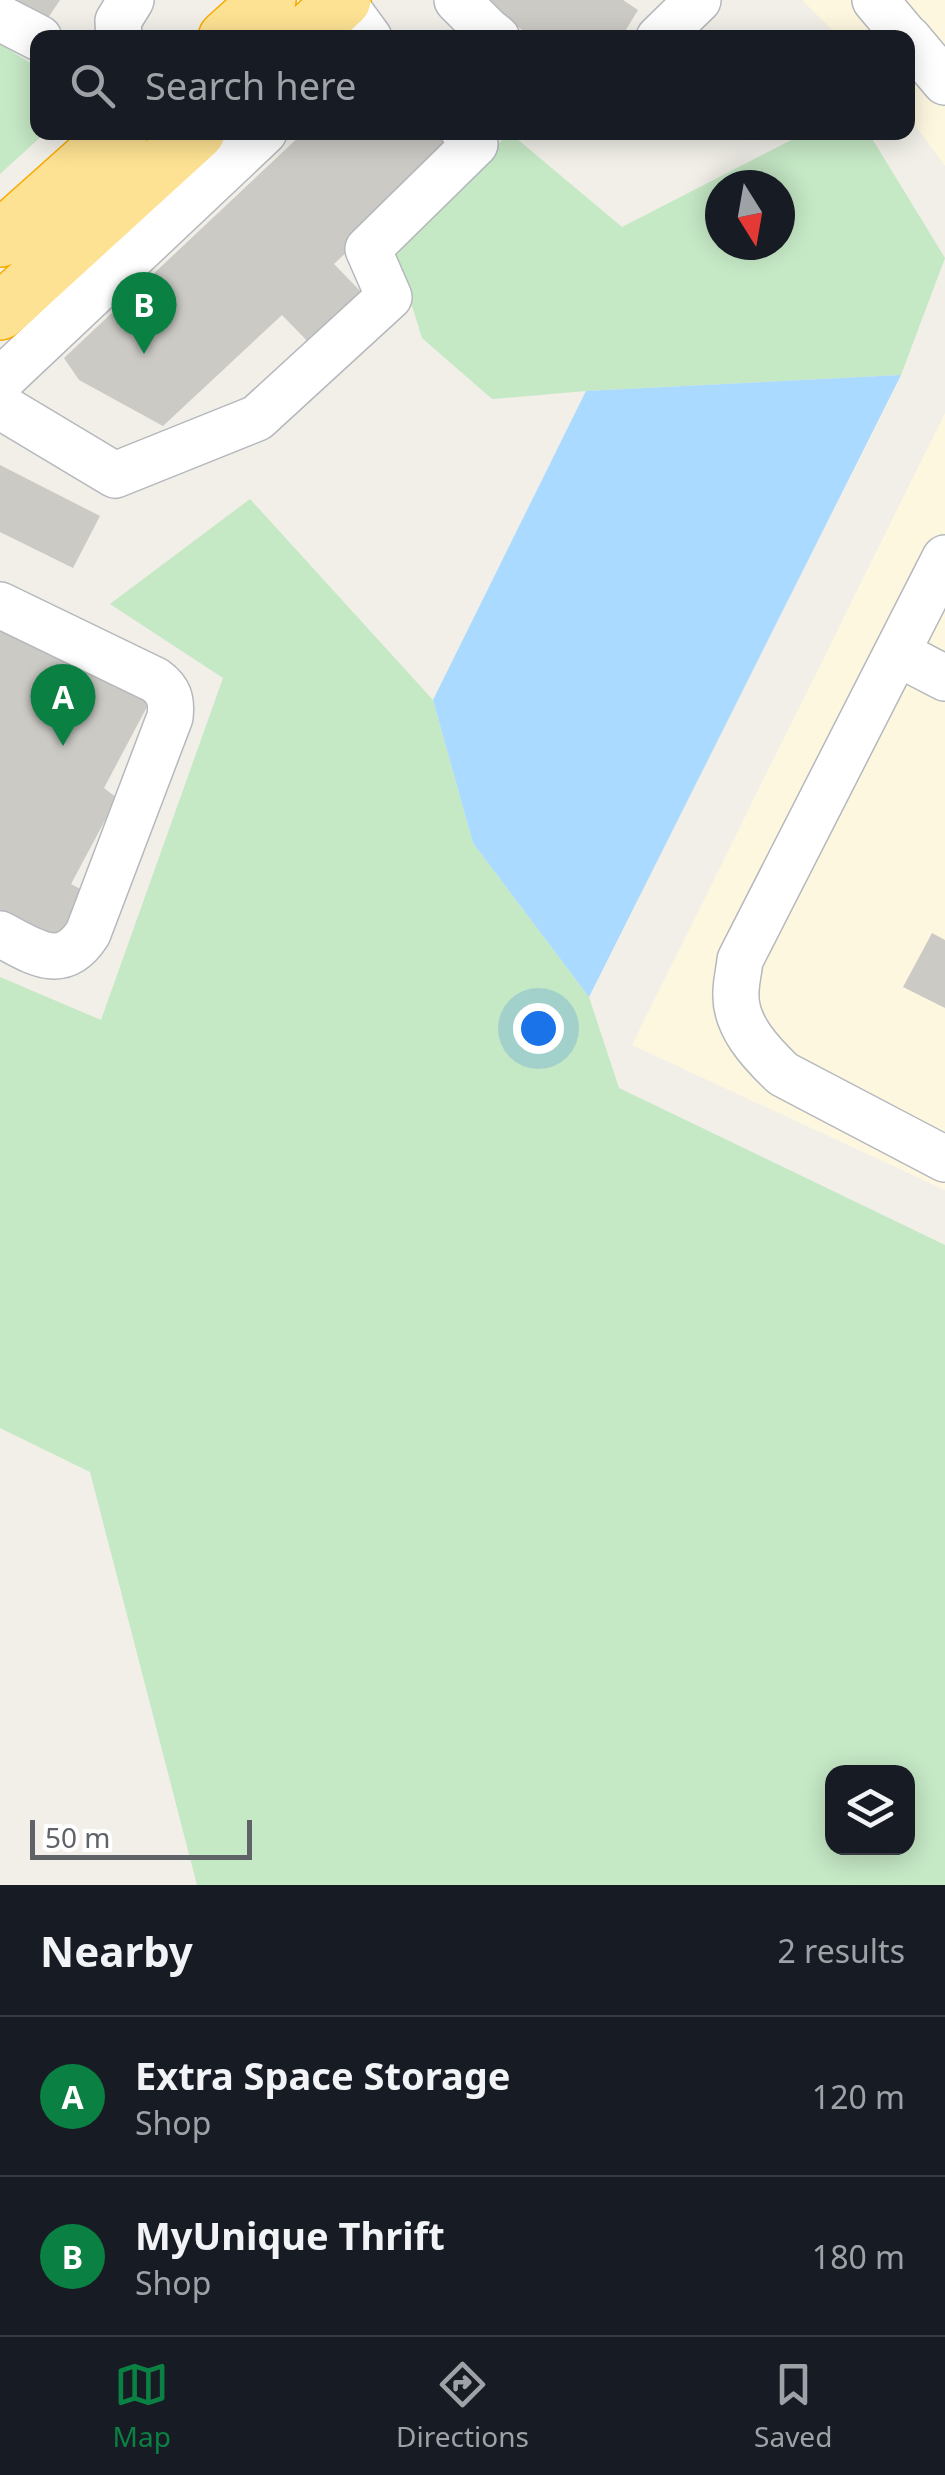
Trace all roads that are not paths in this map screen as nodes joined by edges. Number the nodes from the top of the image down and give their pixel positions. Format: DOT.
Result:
graph roads {
  1 [pos="131,0"];
  2 [pos="268,0"];
  3 [pos="457,0"];
  4 [pos="698,0"];
  5 [pos="875,0"];
  6 [pos="0,18"];
  7 [pos="357,22"];
  8 [pos="119,30"];
  9 [pos="235,30"];
  10 [pos="330,30"];
  11 [pos="487,30"];
  12 [pos="667,30"];
  13 [pos="900,30"];
  14 [pos="30,34"];
  15 [pos="915,47"];
  16 [pos="945,82"];
  17 [pos="111,140"];
  18 [pos="191,140"];
  19 [pos="253,140"];
  20 [pos="471,140"];
  21 [pos="0,240"];
  22 [pos="97,257"];
  23 [pos="0,312"];
  24 [pos="0,381"];
  25 [pos="0,406"];
  26 [pos="945,558"];
  27 [pos="0,605"];
  28 [pos="897,653"];
  29 [pos="945,678"];
  30 [pos="0,934"];
  31 [pos="945,1159"];
  1 -- 8 [label="lane"];
  2 -- 9 [label="highway"];
  3 -- 11 [label="lane"];
  4 -- 12 [label="lane"];
  5 -- 13 [label="lane"];
  6 -- 14 [label="lane"];
  7 -- 10 [label="highway"];
  15 -- 16 [label="lane"];
  17 -- 21 [label="highway"];
  18 -- 22 [label="highway"];
  19 -- 22 [label="lane"];
  20 -- 25 [label="lane"];
  22 -- 23 [label="highway"];
  22 -- 24 [label="lane"];
  26 -- 28 [label="lane"];
  27 -- 30 [label="lane"];
  28 -- 29 [label="lane"];
  28 -- 31 [label="lane"];
}
